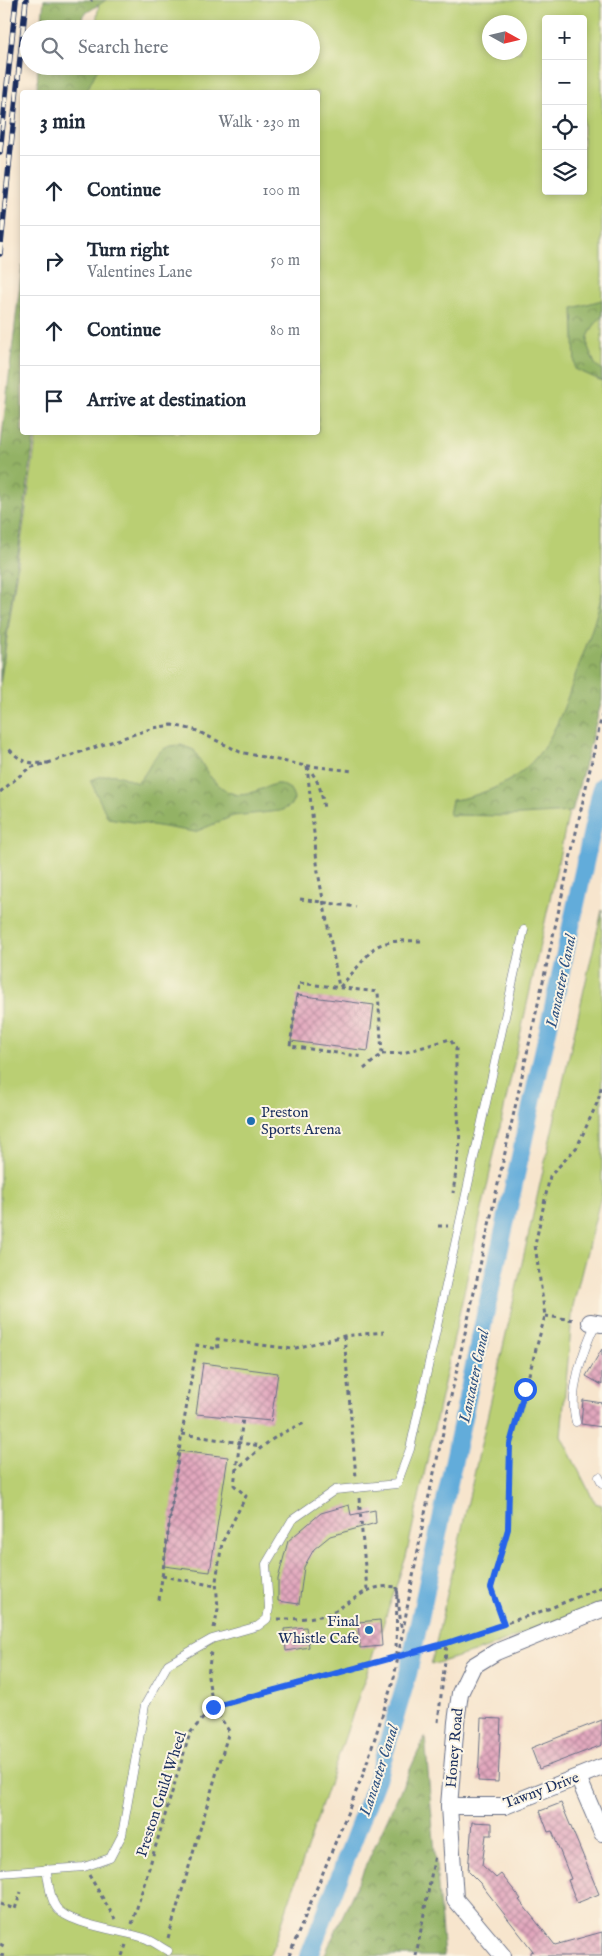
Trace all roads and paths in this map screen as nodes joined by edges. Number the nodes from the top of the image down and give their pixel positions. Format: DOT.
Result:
graph roads {
  1 [pos="602,715"];
  2 [pos="6,747"];
  3 [pos="48,763"];
  4 [pos="306,766"];
  5 [pos="352,772"];
  6 [pos="0,792"];
  7 [pos="324,810"];
  8 [pos="300,899"];
  9 [pos="323,902"];
  10 [pos="356,907"];
  11 [pos="524,930"];
  12 [pos="422,940"];
  13 [pos="339,987"];
  14 [pos="382,1054"];
  15 [pos="364,1057"];
  16 [pos="364,1069"];
  17 [pos="602,1084"];
  18 [pos="452,1198"];
  19 [pos="449,1216"];
  20 [pos="448,1226"];
  21 [pos="545,1316"];
  22 [pos="596,1323"];
  23 [pos="384,1332"];
  24 [pos="344,1336"];
  25 [pos="242,1418"];
  26 [pos="576,1422"];
  27 [pos="305,1423"];
  28 [pos="182,1434"];
  29 [pos="238,1443"];
  30 [pos="262,1446"];
  31 [pos="235,1471"];
  32 [pos="356,1488"];
  33 [pos="162,1576"];
  34 [pos="216,1586"];
  35 [pos="397,1587"];
  36 [pos="602,1587"];
  37 [pos="366,1590"];
  38 [pos="159,1600"];
  39 [pos="602,1609"];
  40 [pos="267,1619"];
  41 [pos="504,1624"];
  42 [pos="402,1630"];
  43 [pos="212,1639"];
  44 [pos="396,1656"];
  45 [pos="394,1678"];
  46 [pos="213,1707"];
  47 [pos="602,1767"];
  48 [pos="578,1778"];
  49 [pos="449,1806"];
  50 [pos="602,1833"];
  51 [pos="84,1867"];
  52 [pos="46,1869"];
  53 [pos="0,1873"];
  54 [pos="21,1892"];
  55 [pos="0,1904"];
  56 [pos="116,1920"];
  57 [pos="124,1922"];
  58 [pos="166,1950"];
  59 [pos="0,1955"];
  60 [pos="4,1956"];
  61 [pos="290,1956"];
  62 [pos="503,1956"];
  1 -- 42 [label="path"];
  2 -- 3 [label="path"];
  3 -- 4 [label="path"];
  3 -- 6 [label="path"];
  4 -- 5 [label="path"];
  4 -- 7 [label="path"];
  4 -- 9 [label="path"];
  8 -- 9 [label="path"];
  9 -- 10 [label="path"];
  9 -- 13 [label="path"];
  11 -- 32 [label="lane"];
  12 -- 13 [label="path"];
  13 -- 14 [label="path"];
  13 -- 15 [label="path"];
  14 -- 16 [label="path"];
  14 -- 18 [label="path"];
  17 -- 21 [label="path"];
  19 -- 20 [label="path"];
  21 -- 22 [label="path"];
  21 -- 41 [label="path"];
  22 -- 26 [label="lane"];
  23 -- 24 [label="path"];
  24 -- 28 [label="path"];
  24 -- 32 [label="path"];
  25 -- 29 [label="path"];
  27 -- 30 [label="path"];
  28 -- 29 [label="path"];
  28 -- 33 [label="path"];
  29 -- 30 [label="path"];
  29 -- 31 [label="path"];
  30 -- 31 [label="path"];
  31 -- 34 [label="path"];
  32 -- 37 [label="path"];
  32 -- 40 [label="lane"];
  33 -- 34 [label="path"];
  33 -- 38 [label="path"];
  34 -- 43 [label="path"];
  35 -- 37 [label="path"];
  35 -- 42 [label="path"];
  35 -- 44 [label="path"];
  36 -- 41 [label="path"];
  37 -- 40 [label="path"];
  39 -- 49 [label="street, Honey Road"];
  40 -- 43 [label="lane"];
  41 -- 44 [label="path, bridge"];
  42 -- 45 [label="path"];
  43 -- 46 [label="path"];
  43 -- 51 [label="lane"];
  44 -- 45 [label="path"];
  44 -- 46 [label="path"];
  45 -- 61 [label="path"];
  46 -- 57 [label="path, Preston Guild Wheel"];
  46 -- 58 [label="path"];
  47 -- 48 [label="street, Tawny Drive"];
  48 -- 49 [label="street, Tawny Drive"];
  48 -- 50 [label="street"];
  49 -- 62 [label="street, Honey Road"];
  51 -- 52 [label="lane"];
  51 -- 56 [label="path"];
  52 -- 53 [label="lane"];
  52 -- 58 [label="lane"];
  54 -- 55 [label="path"];
  59 -- 60 [label="path"];
}
